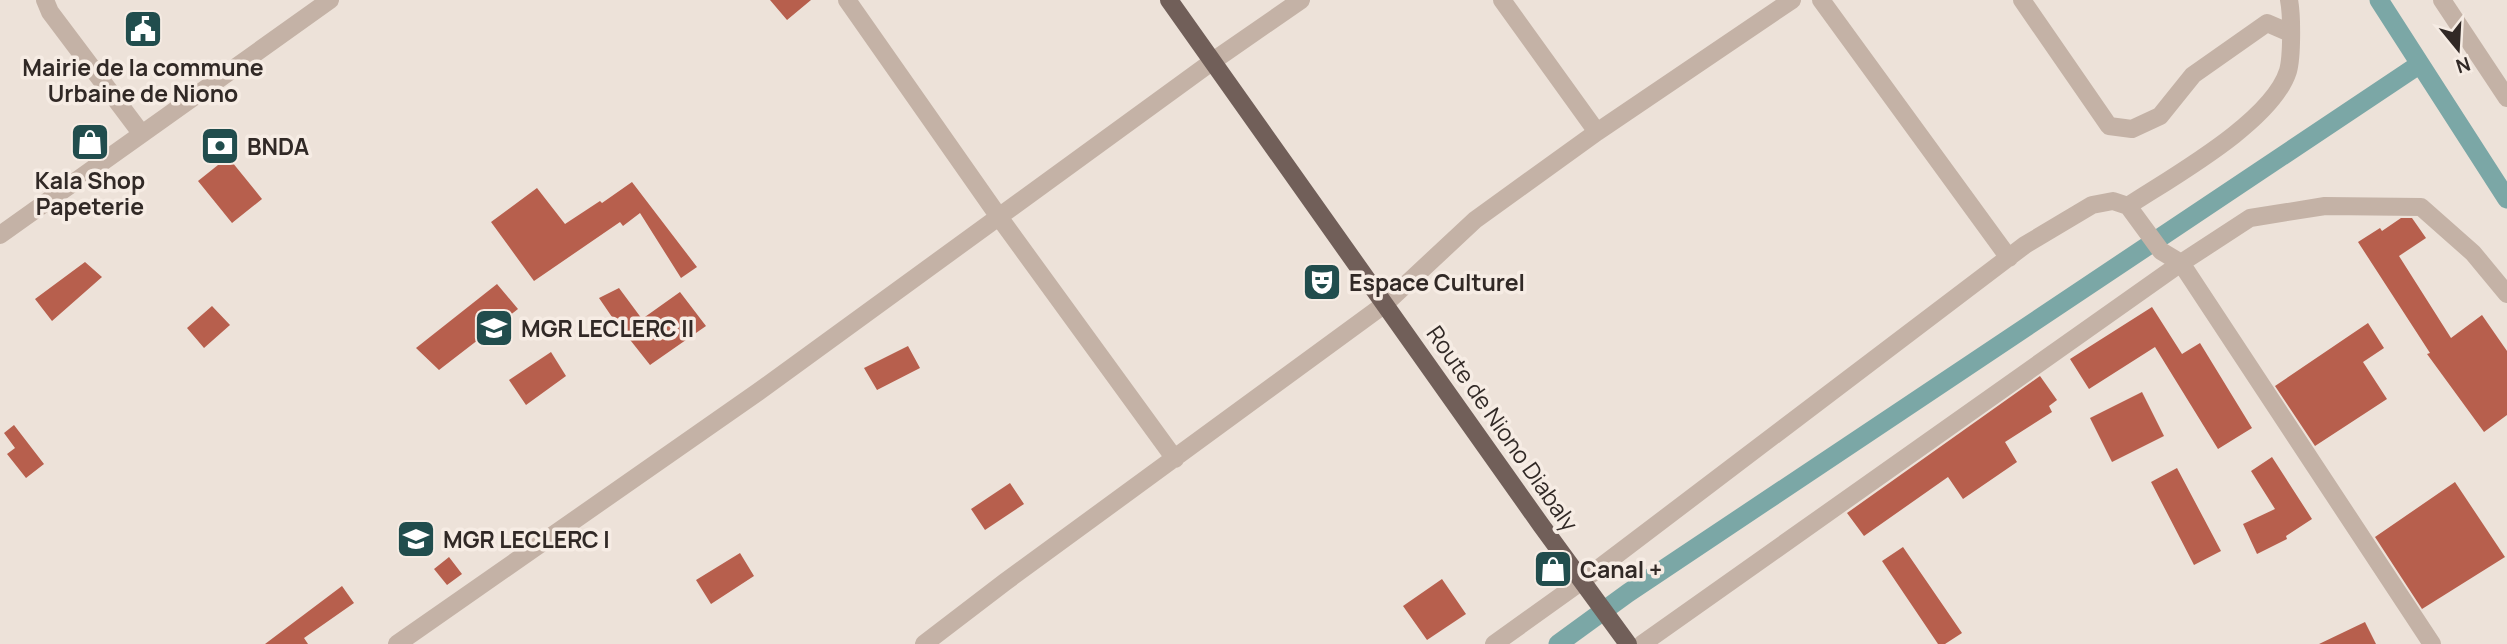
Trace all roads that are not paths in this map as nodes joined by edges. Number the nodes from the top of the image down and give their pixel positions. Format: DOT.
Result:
graph roads {
  1 [pos="45,0"];
  2 [pos="330,0"];
  3 [pos="847,0"];
  4 [pos="1169,0"];
  5 [pos="1301,0"];
  6 [pos="1502,0"];
  7 [pos="1792,0"];
  8 [pos="1821,0"];
  9 [pos="2022,0"];
  10 [pos="2289,0"];
  11 [pos="2442,0"];
  12 [pos="2290,33"];
  13 [pos="1213,61"];
  14 [pos="2507,98"];
  15 [pos="1597,132"];
  16 [pos="141,133"];
  17 [pos="2128,206"];
  18 [pos="999,217"];
  19 [pos="0,235"];
  20 [pos="2009,258"];
  21 [pos="2181,263"];
  22 [pos="2507,294"];
  23 [pos="1385,304"];
  24 [pos="1175,459"];
  25 [pos="1586,586"];
  26 [pos="1624,638"];
  27 [pos="397,644"];
  28 [pos="925,644"];
  29 [pos="1494,644"];
  30 [pos="1642,644"];
  31 [pos="2432,644"];
  1 -- 16 [label="street"];
  2 -- 16 [label="street"];
  3 -- 18 [label="street"];
  4 -- 13 [label="main road, Route de Niono Diabaly"];
  5 -- 13 [label="street"];
  6 -- 15 [label="street"];
  7 -- 15 [label="street"];
  8 -- 20 [label="street"];
  9 -- 12 [label="street"];
  10 -- 12 [label="street"];
  11 -- 14 [label="street"];
  12 -- 17 [label="street"];
  13 -- 18 [label="street"];
  13 -- 23 [label="main road, Route de Niono Diabaly"];
  15 -- 23 [label="street"];
  16 -- 19 [label="street"];
  17 -- 20 [label="street"];
  17 -- 21 [label="street"];
  18 -- 24 [label="street"];
  18 -- 27 [label="street"];
  20 -- 25 [label="street"];
  21 -- 22 [label="street"];
  21 -- 30 [label="street"];
  21 -- 31 [label="street"];
  23 -- 24 [label="street"];
  23 -- 25 [label="main road, Route de Niono Diabaly"];
  24 -- 28 [label="street"];
  25 -- 26 [label="main road, Route de Niono Diabaly"];
  25 -- 29 [label="street"];
}
